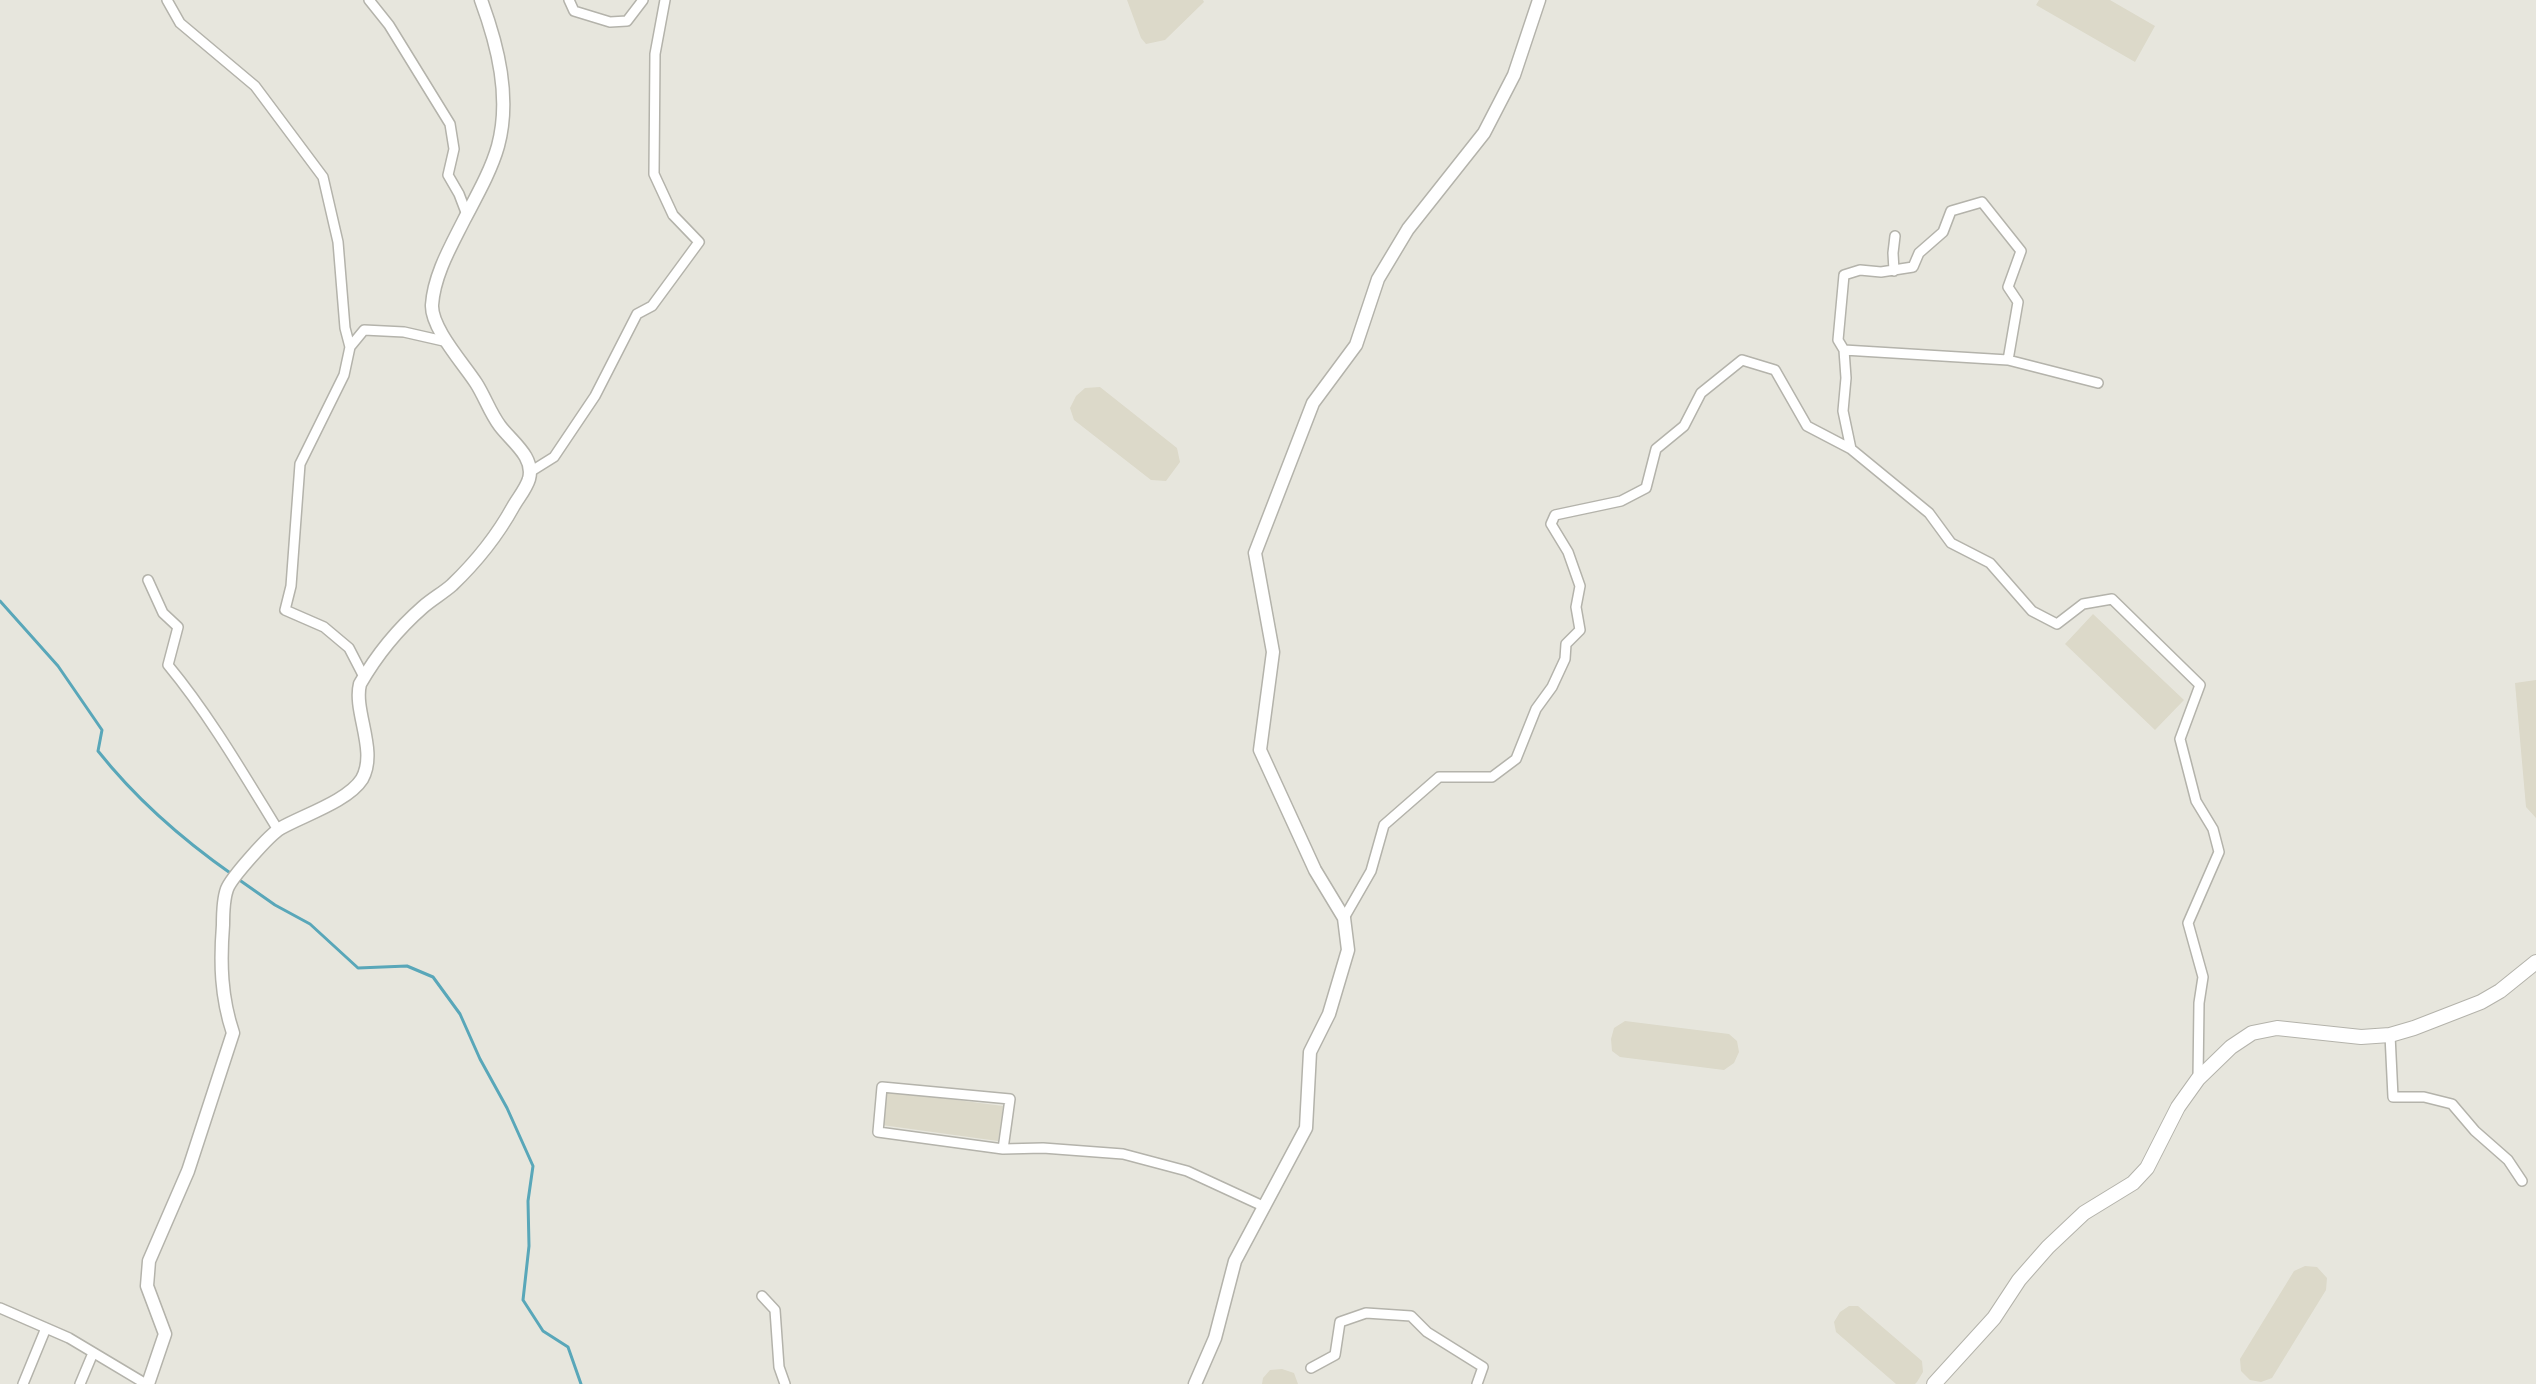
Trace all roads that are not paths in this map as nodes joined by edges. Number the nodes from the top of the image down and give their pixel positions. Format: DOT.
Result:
graph roads {
  1 [pos="167,0"];
  2 [pos="369,0"];
  3 [pos="481,0"];
  4 [pos="569,0"];
  5 [pos="643,0"];
  6 [pos="665,0"];
  7 [pos="1540,0"];
  8 [pos="467,214"];
  9 [pos="1895,236"];
  10 [pos="1894,271"];
  11 [pos="448,342"];
  12 [pos="350,347"];
  13 [pos="1844,350"];
  14 [pos="2008,360"];
  15 [pos="2098,383"];
  16 [pos="1851,449"];
  17 [pos="530,472"];
  18 [pos="148,580"];
  19 [pos="364,677"];
  20 [pos="278,830"];
  21 [pos="1344,918"];
  22 [pos="2536,962"];
  23 [pos="2390,1035"];
  24 [pos="2198,1079"];
  25 [pos="1003,1149"];
  26 [pos="2522,1181"];
  27 [pos="1266,1207"];
  28 [pos="762,1296"];
  29 [pos="0,1308"];
  30 [pos="46,1328"];
  31 [pos="93,1353"];
  32 [pos="1311,1368"];
  33 [pos="23,1384"];
  34 [pos="80,1384"];
  35 [pos="147,1384"];
  36 [pos="785,1384"];
  37 [pos="1195,1384"];
  38 [pos="1477,1384"];
  39 [pos="1934,1384"];
  1 -- 12 [label="street"];
  2 -- 8 [label="street"];
  3 -- 8 [label="main road"];
  4 -- 5 [label="street"];
  6 -- 17 [label="street"];
  7 -- 21 [label="main road"];
  8 -- 11 [label="main road"];
  9 -- 10 [label="street"];
  10 -- 13 [label="street"];
  10 -- 14 [label="street"];
  11 -- 12 [label="street"];
  11 -- 17 [label="main road"];
  12 -- 19 [label="street"];
  13 -- 14 [label="street"];
  13 -- 16 [label="street"];
  14 -- 15 [label="street"];
  16 -- 21 [label="street"];
  16 -- 24 [label="street"];
  17 -- 19 [label="main road"];
  18 -- 20 [label="street"];
  19 -- 20 [label="main road"];
  20 -- 35 [label="main road"];
  21 -- 27 [label="main road"];
  22 -- 23 [label="main road"];
  23 -- 24 [label="main road"];
  23 -- 26 [label="street"];
  24 -- 39 [label="main road"];
  25 -- 25 [label="street"];
  25 -- 27 [label="street"];
  27 -- 37 [label="main road"];
  28 -- 36 [label="street"];
  29 -- 30 [label="street"];
  30 -- 31 [label="street"];
  30 -- 33 [label="street"];
  31 -- 34 [label="street"];
  31 -- 35 [label="street"];
  32 -- 38 [label="street"];
}
